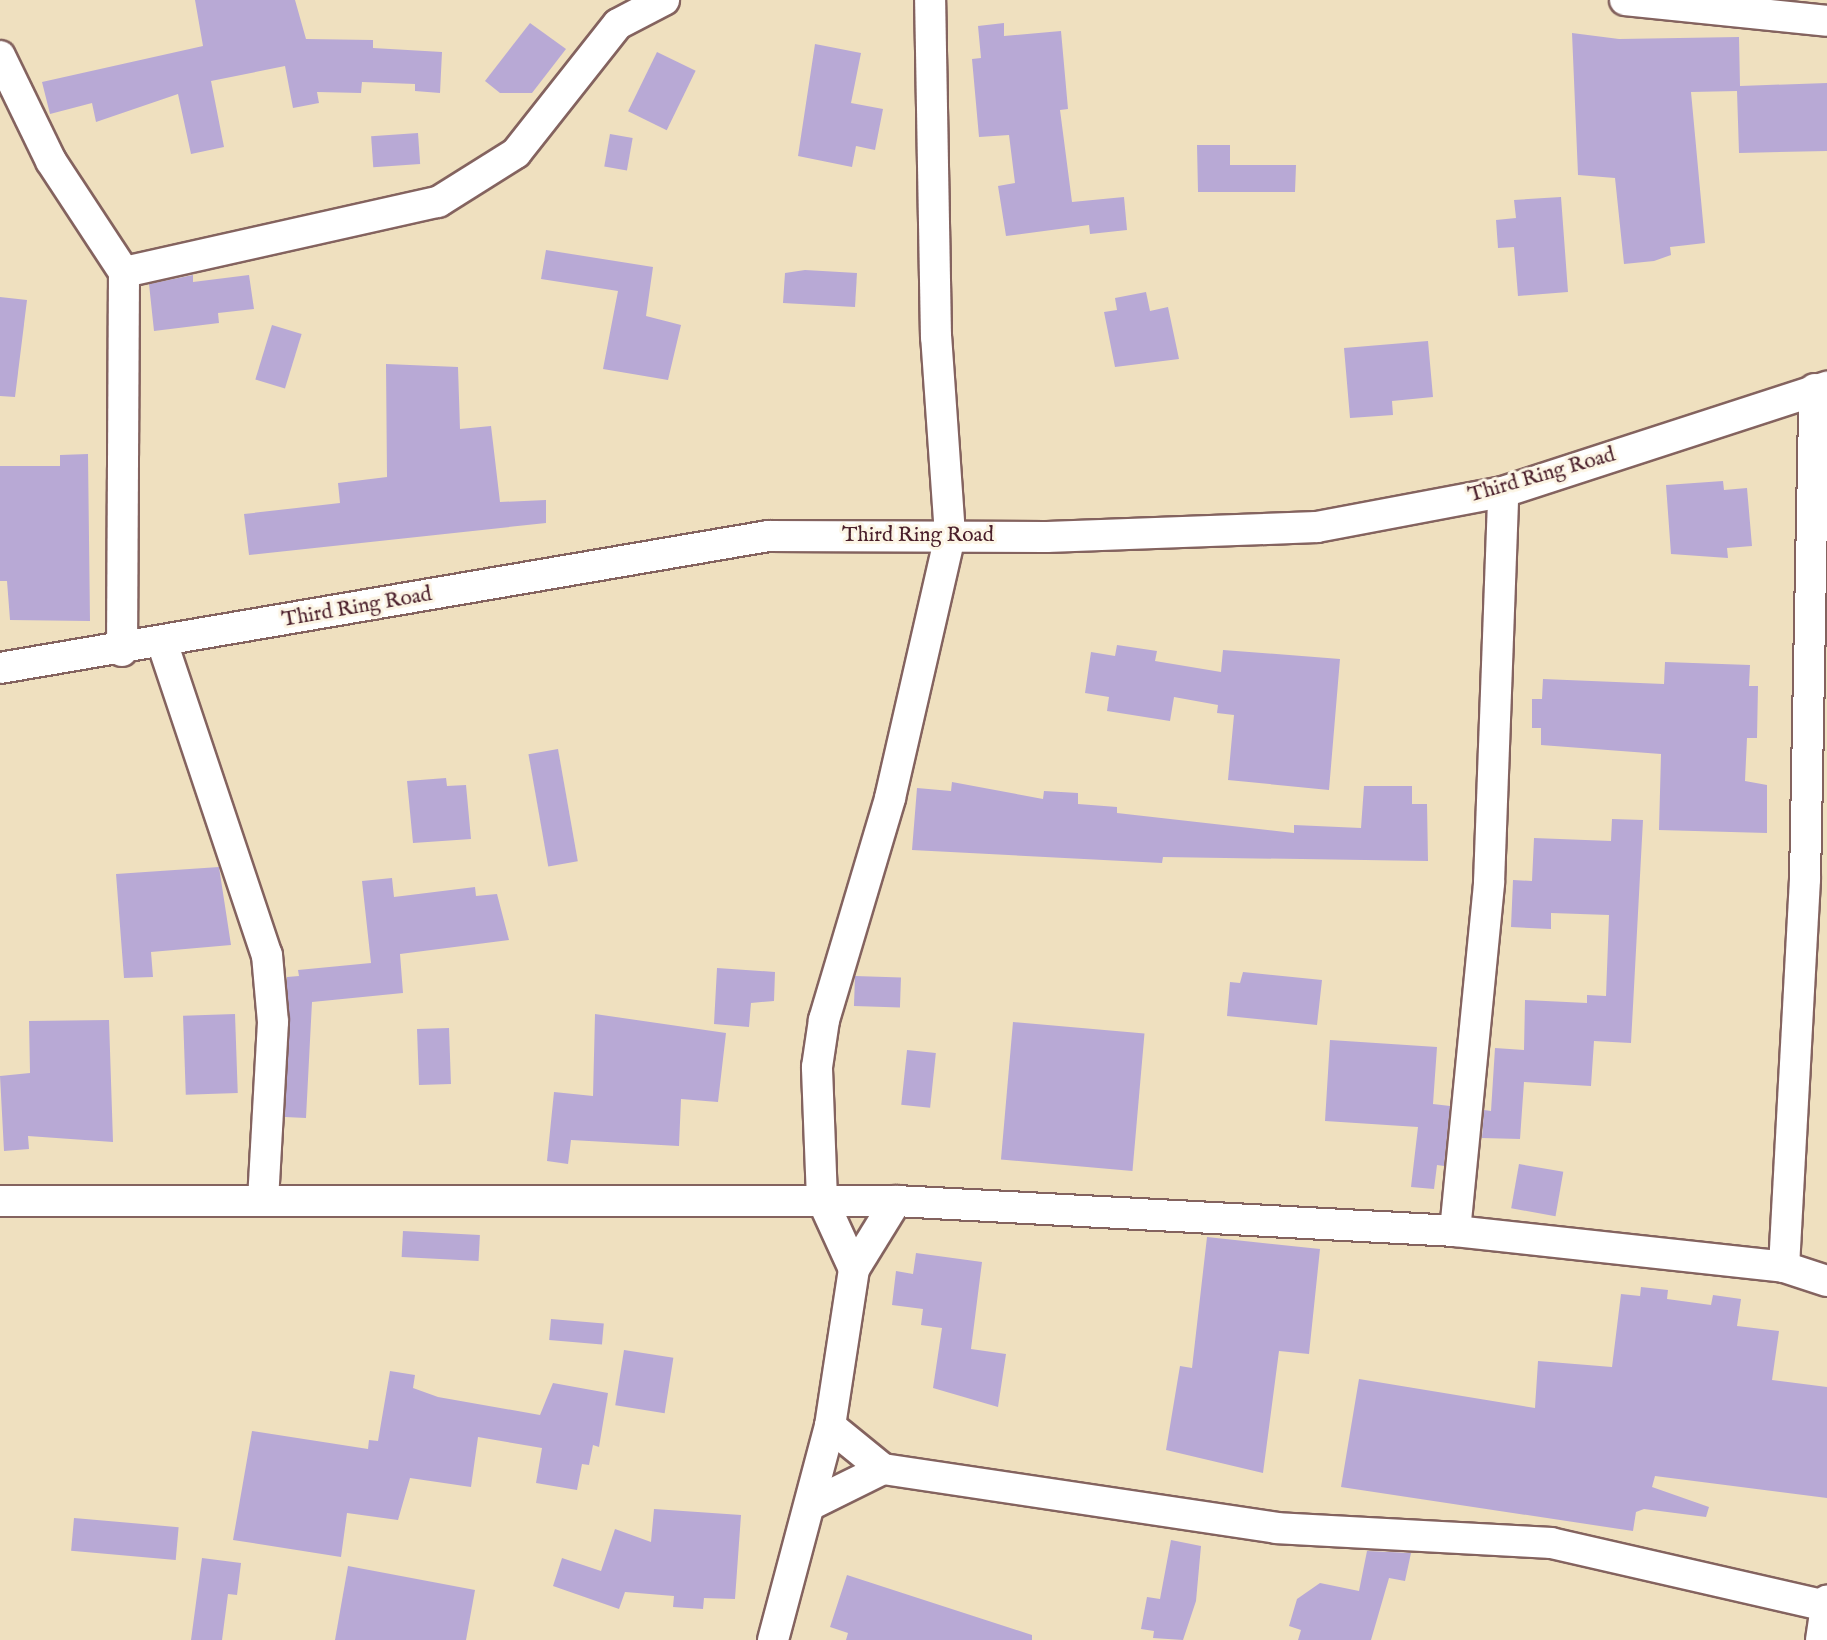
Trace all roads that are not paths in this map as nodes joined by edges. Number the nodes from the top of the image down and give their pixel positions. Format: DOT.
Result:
graph roads {
  1 [pos="664,0"];
  2 [pos="930,0"];
  3 [pos="1625,0"];
  4 [pos="1827,21"];
  5 [pos="0,56"];
  6 [pos="124,272"];
  7 [pos="1820,388"];
  8 [pos="1503,492"];
  9 [pos="950,535"];
  10 [pos="162,642"];
  11 [pos="122,651"];
  12 [pos="0,668"];
  13 [pos="821,1199"];
  14 [pos="263,1200"];
  15 [pos="0,1201"];
  16 [pos="896,1201"];
  17 [pos="1455,1231"];
  18 [pos="1784,1267"];
  19 [pos="853,1269"];
  20 [pos="1827,1281"];
  21 [pos="830,1426"];
  22 [pos="883,1469"];
  23 [pos="810,1505"];
  24 [pos="1827,1604"];
  25 [pos="773,1640"];
  26 [pos="1821,1640"];
  1 -- 6 [label="street"];
  2 -- 9 [label="street"];
  3 -- 4 [label="street"];
  5 -- 6 [label="street"];
  6 -- 11 [label="street"];
  7 -- 8 [label="street, Third Ring Road"];
  7 -- 18 [label="street"];
  8 -- 9 [label="street, Third Ring Road"];
  8 -- 17 [label="street"];
  9 -- 10 [label="street, Third Ring Road"];
  9 -- 13 [label="street"];
  10 -- 11 [label="street, Third Ring Road"];
  10 -- 14 [label="street"];
  11 -- 12 [label="street, Third Ring Road"];
  13 -- 14 [label="street"];
  13 -- 16 [label="street"];
  13 -- 19 [label="street"];
  14 -- 15 [label="street"];
  16 -- 17 [label="street"];
  16 -- 19 [label="street"];
  17 -- 18 [label="street"];
  18 -- 20 [label="street"];
  19 -- 21 [label="street"];
  21 -- 22 [label="street"];
  21 -- 23 [label="street"];
  22 -- 23 [label="street"];
  22 -- 24 [label="street"];
  23 -- 25 [label="street"];
  24 -- 26 [label="street"];
}
